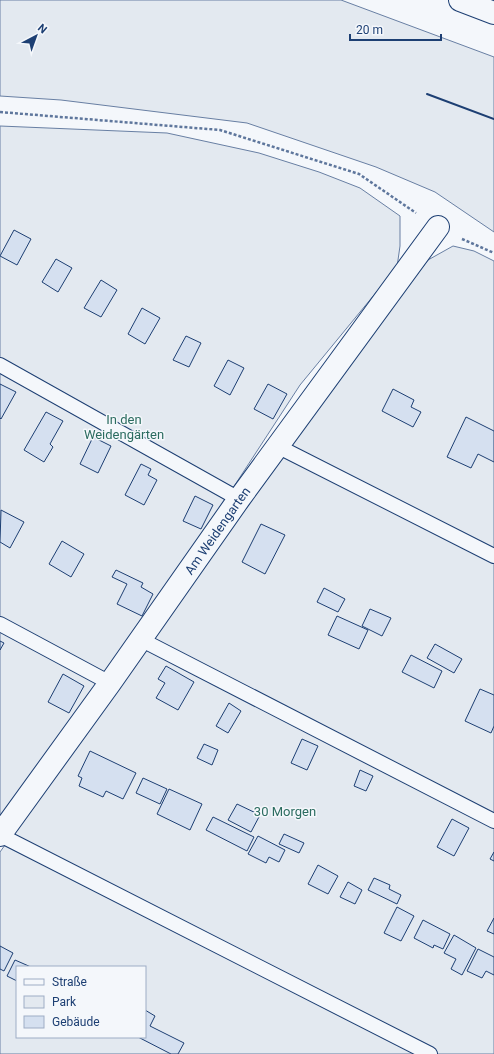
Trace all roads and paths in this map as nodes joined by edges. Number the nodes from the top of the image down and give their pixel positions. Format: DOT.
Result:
graph roads {
  1 [pos="460,0"];
  2 [pos="494,13"];
  3 [pos="0,112"];
  4 [pos="438,228"];
  5 [pos="494,254"];
  6 [pos="0,365"];
  7 [pos="277,446"];
  8 [pos="238,499"];
  9 [pos="494,556"];
  10 [pos="0,624"];
  11 [pos="140,640"];
  12 [pos="110,683"];
  13 [pos="494,821"];
  14 [pos="0,835"];
  15 [pos="430,1054"];
  1 -- 2 [label="main road"];
  3 -- 4 [label="path"];
  4 -- 5 [label="path"];
  4 -- 7 [label="main road, Am Weidengarten"];
  6 -- 8 [label="lane"];
  7 -- 8 [label="main road, Am Weidengarten"];
  7 -- 9 [label="lane"];
  8 -- 11 [label="main road, Am Weidengarten"];
  10 -- 12 [label="lane"];
  11 -- 12 [label="main road, Am Weidengarten"];
  11 -- 13 [label="lane"];
  12 -- 14 [label="main road, Am Weidengarten"];
  14 -- 15 [label="lane"];
}
